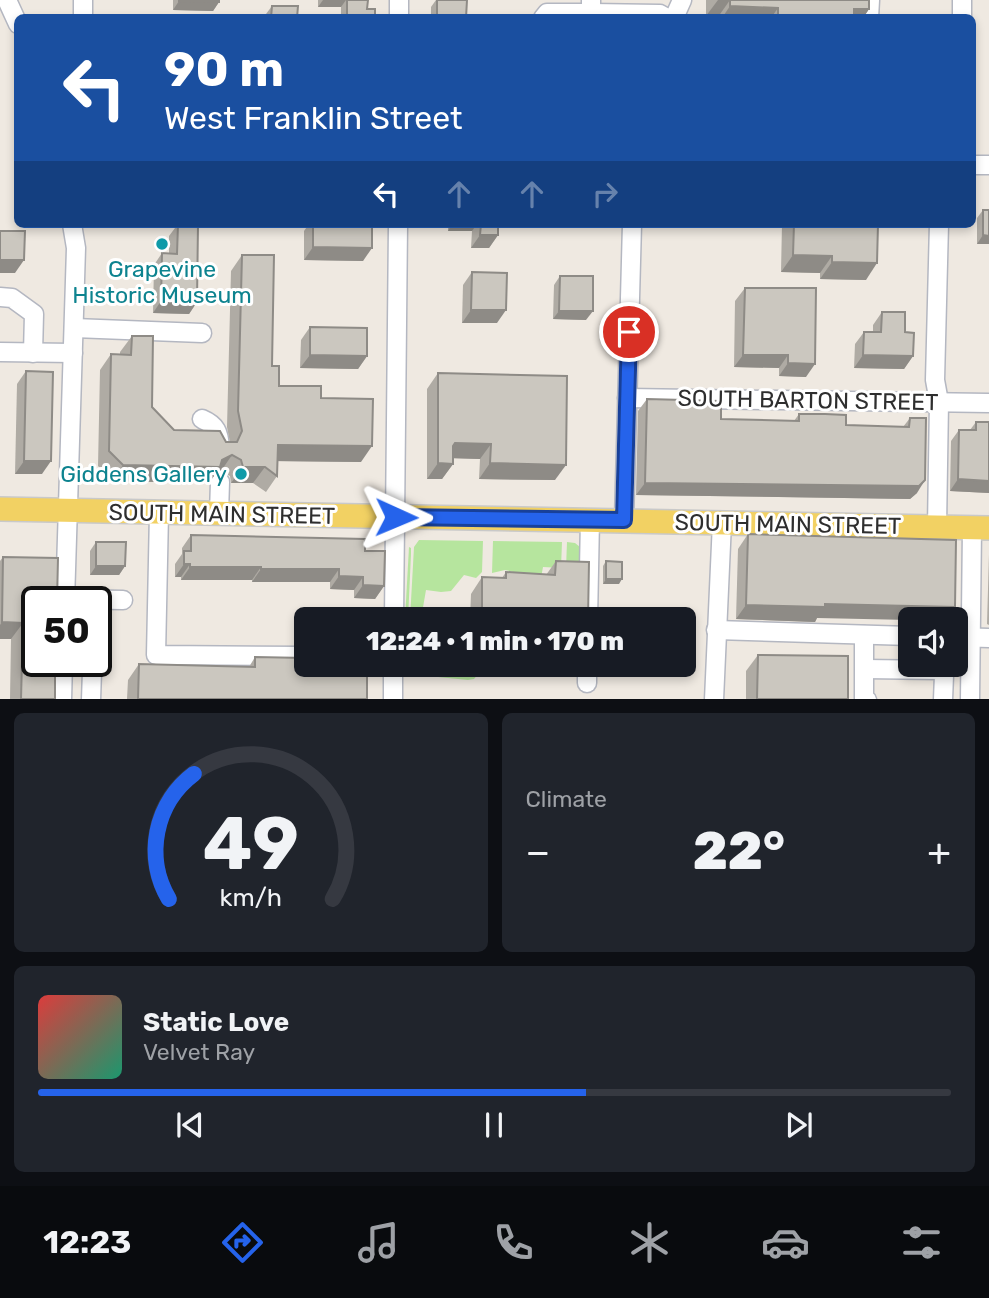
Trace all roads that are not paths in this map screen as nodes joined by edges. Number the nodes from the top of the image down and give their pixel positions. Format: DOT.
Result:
graph roads {
  1 [pos="591,7"];
  2 [pos="546,14"];
  3 [pos="660,14"];
  4 [pos="73,228"];
  5 [pos="78,228"];
  6 [pos="398,228"];
  7 [pos="632,228"];
  8 [pos="939,228"];
  9 [pos="76,248"];
  10 [pos="0,297"];
  11 [pos="74,328"];
  12 [pos="202,333"];
  13 [pos="0,352"];
  14 [pos="33,353"];
  15 [pos="73,353"];
  16 [pos="627,398"];
  17 [pos="939,402"];
  18 [pos="989,403"];
  19 [pos="207,422"];
  20 [pos="220,448"];
  21 [pos="220,482"];
  22 [pos="0,509"];
  23 [pos="68,511"];
  24 [pos="159,513"];
  25 [pos="219,514"];
  26 [pos="396,517"];
  27 [pos="590,519"];
  28 [pos="624,520"];
  29 [pos="722,522"];
  30 [pos="937,527"];
  31 [pos="981,528"];
  32 [pos="66,586"];
  33 [pos="112,600"];
  34 [pos="122,600"];
  35 [pos="394,607"];
  36 [pos="588,607"];
  37 [pos="716,630"];
  38 [pos="864,635"];
  39 [pos="898,636"];
  40 [pos="972,638"];
  41 [pos="294,656"];
  42 [pos="865,669"];
  43 [pos="63,677"];
  44 [pos="92,677"];
  45 [pos="393,677"];
  46 [pos="62,699"];
  47 [pos="91,699"];
  48 [pos="393,699"];
  49 [pos="714,699"];
  50 [pos="867,699"];
  51 [pos="943,699"];
  52 [pos="970,699"];
  1 -- 2 [label="street"];
  1 -- 3 [label="street"];
  4 -- 9 [label="street"];
  5 -- 9 [label="street"];
  6 -- 26 [label="street"];
  7 -- 16 [label="street"];
  8 -- 17 [label="street"];
  9 -- 11 [label="street"];
  10 -- 14 [label="street"];
  11 -- 12 [label="street"];
  11 -- 15 [label="street"];
  13 -- 14 [label="street"];
  14 -- 15 [label="street"];
  15 -- 23 [label="street"];
  16 -- 17 [label="street, SOUTH BARTON STREET"];
  16 -- 28 [label="street"];
  17 -- 18 [label="street, SOUTH BARTON STREET"];
  17 -- 30 [label="street"];
  19 -- 20 [label="street"];
  21 -- 25 [label="street"];
  22 -- 23 [label="main road, SOUTH MAIN STREET"];
  23 -- 24 [label="main road, SOUTH MAIN STREET"];
  23 -- 32 [label="street"];
  24 -- 25 [label="main road, SOUTH MAIN STREET"];
  24 -- 41 [label="street"];
  25 -- 26 [label="main road, SOUTH MAIN STREET"];
  26 -- 27 [label="main road, SOUTH MAIN STREET"];
  26 -- 35 [label="street"];
  27 -- 28 [label="main road, SOUTH MAIN STREET"];
  27 -- 36 [label="street"];
  28 -- 29 [label="main road, SOUTH MAIN STREET"];
  29 -- 30 [label="main road, SOUTH MAIN STREET"];
  29 -- 37 [label="street"];
  30 -- 31 [label="main road, SOUTH MAIN STREET"];
  31 -- 40 [label="street"];
  33 -- 34 [label="street"];
  37 -- 38 [label="street"];
  37 -- 49 [label="street"];
  38 -- 39 [label="street"];
  38 -- 42 [label="street"];
  40 -- 52 [label="street"];
  42 -- 50 [label="street"];
  42 -- 51 [label="street"];
  43 -- 46 [label="street"];
  44 -- 47 [label="street"];
  45 -- 48 [label="street"];
}
